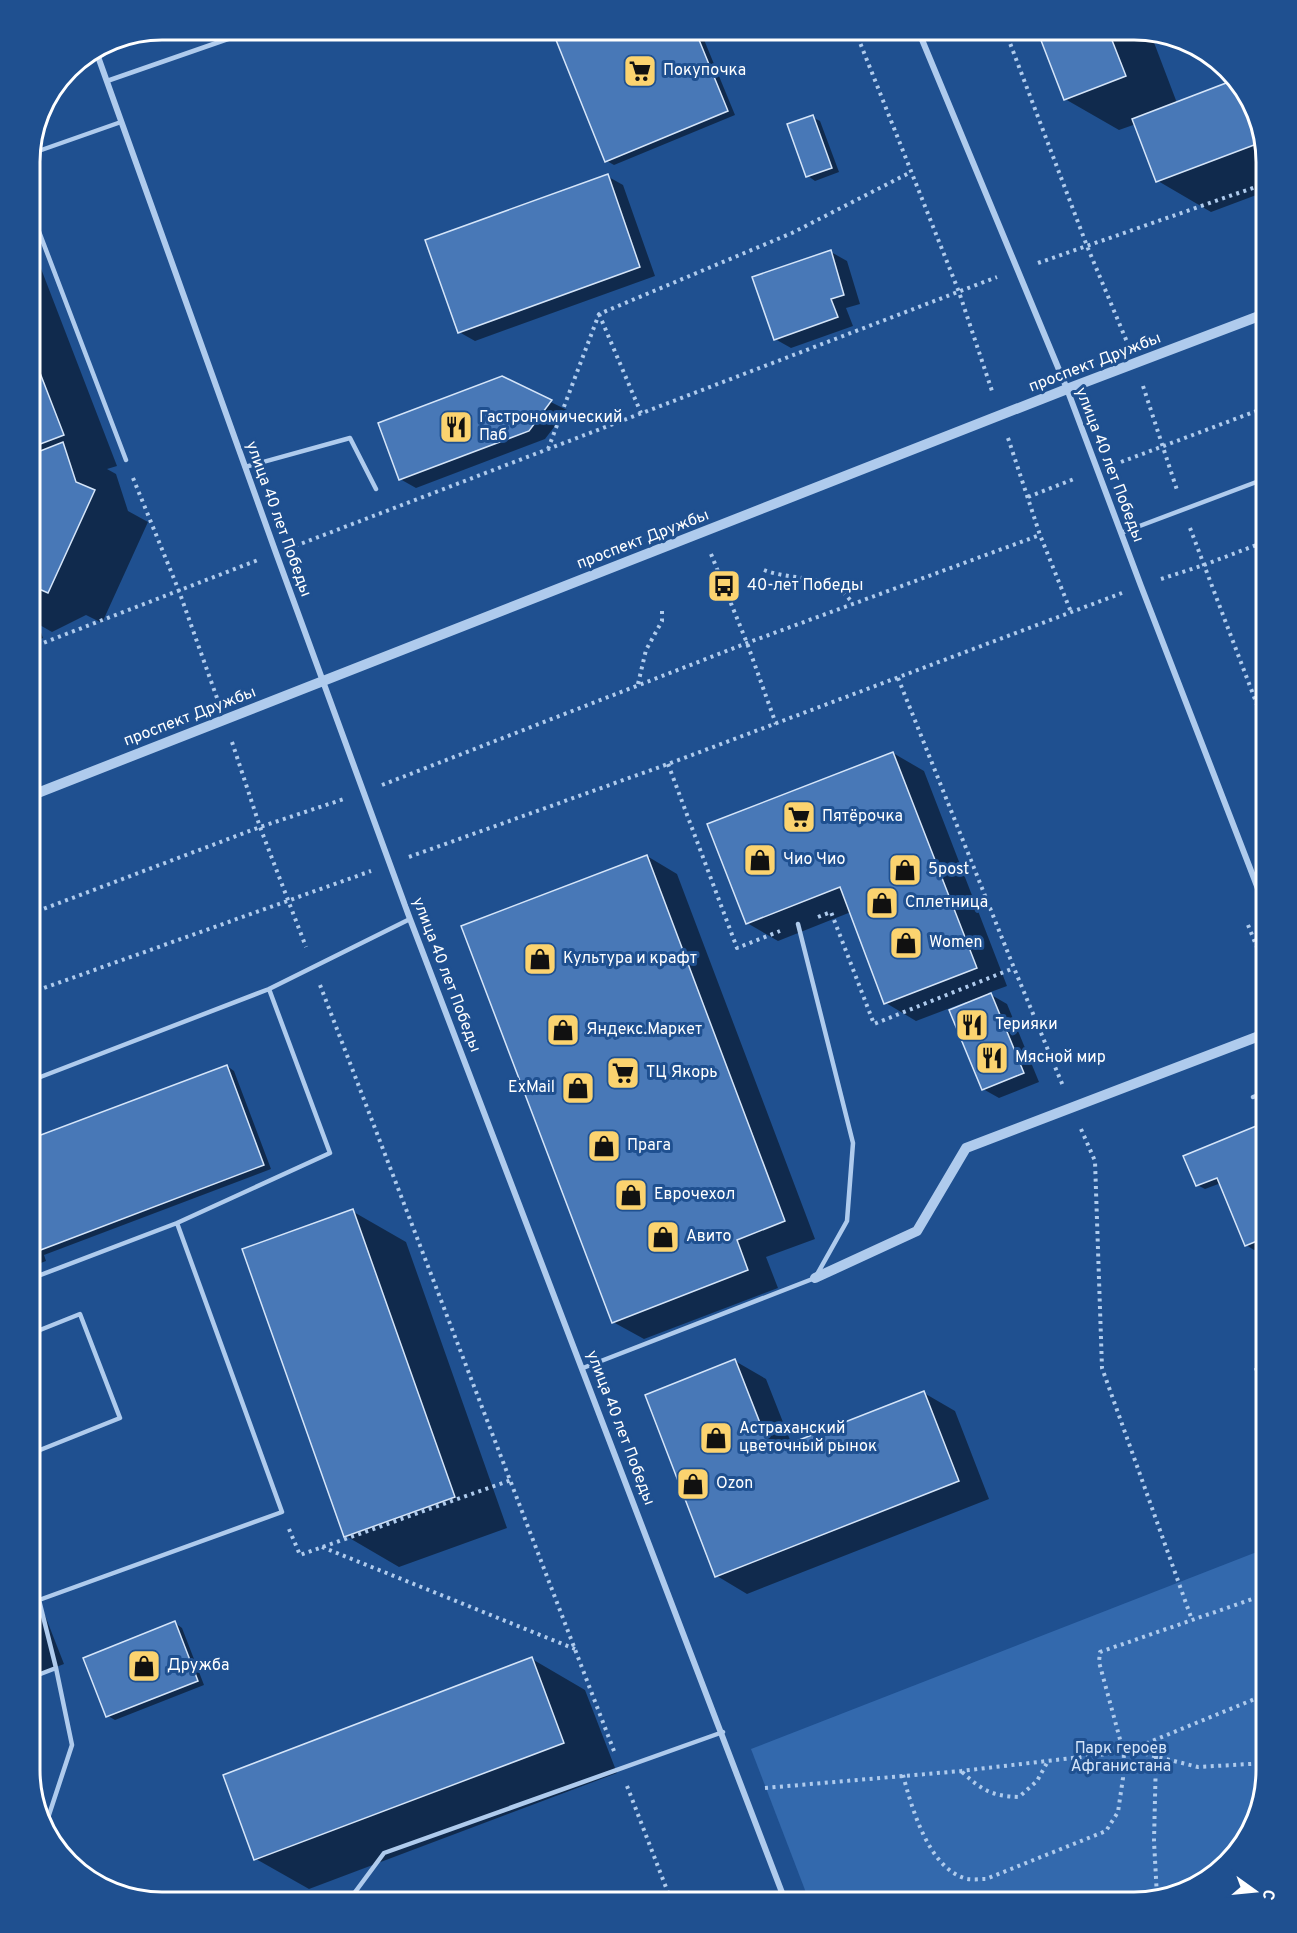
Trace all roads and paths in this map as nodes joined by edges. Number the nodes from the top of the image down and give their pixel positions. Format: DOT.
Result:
graph roads {
  1 [pos="225,40"];
  2 [pos="859,41"];
  3 [pos="922,41"];
  4 [pos="1009,41"];
  5 [pos="99,58"];
  6 [pos="107,81"];
  7 [pos="121,122"];
  8 [pos="42,150"];
  9 [pos="911,172"];
  10 [pos="1256,187"];
  11 [pos="41,237"];
  12 [pos="1088,246"];
  13 [pos="1017,270"];
  14 [pos="959,292"];
  15 [pos="599,314"];
  16 [pos="1256,317"];
  17 [pos="1067,389"];
  18 [pos="1256,411"];
  19 [pos="641,412"];
  20 [pos="1000,415"];
  21 [pos="548,449"];
  22 [pos="126,460"];
  23 [pos="1120,462"];
  24 [pos="245,467"];
  25 [pos="1074,480"];
  26 [pos="1256,482"];
  27 [pos="376,489"];
  28 [pos="1028,497"];
  29 [pos="703,532"];
  30 [pos="1121,533"];
  31 [pos="1040,535"];
  32 [pos="1256,545"];
  33 [pos="276,553"];
  34 [pos="764,570"];
  35 [pos="1140,586"];
  36 [pos="178,591"];
  37 [pos="853,603"];
  38 [pos="662,609"];
  39 [pos="1071,612"];
  40 [pos="747,643"];
  41 [pos="41,644"];
  42 [pos="898,678"];
  43 [pos="323,681"];
  44 [pos="638,685"];
  45 [pos="225,720"];
  46 [pos="776,724"];
  47 [pos="41,792"];
  48 [pos="364,792"];
  49 [pos="260,827"];
  50 [pos="390,864"];
  51 [pos="1256,884"];
  52 [pos="289,901"];
  53 [pos="41,910"];
  54 [pos="410,919"];
  55 [pos="798,924"];
  56 [pos="314,967"];
  57 [pos="40,989"];
  58 [pos="269,989"];
  59 [pos="1256,1037"];
  60 [pos="40,1077"];
  61 [pos="1256,1096"];
  62 [pos="1253,1097"];
  63 [pos="1072,1107"];
  64 [pos="177,1223"];
  65 [pos="40,1275"];
  66 [pos="815,1278"];
  67 [pos="40,1330"];
  68 [pos="583,1368"];
  69 [pos="40,1450"];
  70 [pos="511,1480"];
  71 [pos="282,1512"];
  72 [pos="322,1547"];
  73 [pos="1256,1598"];
  74 [pos="40,1600"];
  75 [pos="40,1604"];
  76 [pos="1192,1620"];
  77 [pos="575,1650"];
  78 [pos="56,1668"];
  79 [pos="40,1674"];
  80 [pos="1256,1698"];
  81 [pos="723,1732"];
  82 [pos="1130,1750"];
  83 [pos="1124,1752"];
  84 [pos="1156,1756"];
  85 [pos="1048,1761"];
  86 [pos="1256,1764"];
  87 [pos="621,1769"];
  88 [pos="962,1771"];
  89 [pos="903,1775"];
  90 [pos="744,1790"];
  91 [pos="49,1814"];
  92 [pos="1157,1890"];
  93 [pos="355,1892"];
  94 [pos="668,1892"];
  95 [pos="782,1892"];
  1 -- 6 [label="lane"];
  2 -- 9 [label="path"];
  3 -- 13 [label="street, улица 40 лет Победы"];
  4 -- 12 [label="path"];
  5 -- 6 [label="street, улица 40 лет Победы"];
  6 -- 7 [label="street, улица 40 лет Победы"];
  7 -- 8 [label="lane"];
  7 -- 24 [label="street, улица 40 лет Победы"];
  9 -- 14 [label="path"];
  9 -- 15 [label="path"];
  10 -- 12 [label="path"];
  11 -- 22 [label="lane"];
  12 -- 13 [label="path"];
  13 -- 14 [label="path"];
  13 -- 17 [label="street, улица 40 лет Победы"];
  14 -- 19 [label="path"];
  14 -- 20 [label="path"];
  15 -- 19 [label="path"];
  15 -- 21 [label="path"];
  16 -- 17 [label="street, проспект Дружбы"];
  17 -- 20 [label="street, проспект Дружбы"];
  17 -- 30 [label="street, улица 40 лет Победы"];
  18 -- 23 [label="path"];
  19 -- 21 [label="path"];
  20 -- 28 [label="path"];
  20 -- 29 [label="street, проспект Дружбы"];
  21 -- 33 [label="path"];
  22 -- 36 [label="path"];
  24 -- 27 [label="lane"];
  24 -- 33 [label="street, улица 40 лет Победы"];
  25 -- 28 [label="path"];
  26 -- 30 [label="lane"];
  28 -- 31 [label="path"];
  29 -- 40 [label="path"];
  29 -- 43 [label="street, проспект Дружбы"];
  30 -- 35 [label="street, улица 40 лет Победы"];
  31 -- 37 [label="path"];
  31 -- 39 [label="path"];
  32 -- 35 [label="path"];
  33 -- 36 [label="path"];
  33 -- 43 [label="street, улица 40 лет Победы"];
  34 -- 37 [label="path"];
  35 -- 39 [label="path"];
  35 -- 51 [label="street, улица 40 лет Победы"];
  36 -- 41 [label="path"];
  36 -- 45 [label="path"];
  37 -- 40 [label="path"];
  38 -- 44 [label="path"];
  39 -- 42 [label="path"];
  40 -- 44 [label="path"];
  40 -- 46 [label="path"];
  42 -- 46 [label="path"];
  42 -- 63 [label="path"];
  43 -- 45 [label="street, проспект Дружбы"];
  43 -- 48 [label="street, улица 40 лет Победы"];
  44 -- 48 [label="path"];
  45 -- 47 [label="street, проспект Дружбы"];
  45 -- 49 [label="path"];
  46 -- 50 [label="path"];
  48 -- 49 [label="path"];
  48 -- 50 [label="street, улица 40 лет Победы"];
  49 -- 52 [label="path"];
  49 -- 53 [label="path"];
  50 -- 52 [label="path"];
  50 -- 54 [label="street, улица 40 лет Победы"];
  52 -- 56 [label="path"];
  52 -- 57 [label="path"];
  54 -- 56 [label="lane"];
  54 -- 68 [label="street, улица 40 лет Победы"];
  55 -- 66 [label="lane"];
  56 -- 58 [label="lane"];
  56 -- 70 [label="path"];
  58 -- 60 [label="lane"];
  58 -- 64 [label="lane"];
  59 -- 63 [label="street"];
  61 -- 62 [label="lane"];
  63 -- 66 [label="street"];
  63 -- 76 [label="path"];
  64 -- 65 [label="lane"];
  64 -- 71 [label="lane"];
  66 -- 68 [label="lane"];
  67 -- 69 [label="lane"];
  68 -- 81 [label="street, улица 40 лет Победы"];
  70 -- 72 [label="path"];
  70 -- 77 [label="path"];
  71 -- 72 [label="path"];
  71 -- 74 [label="lane"];
  72 -- 77 [label="path"];
  73 -- 76 [label="path"];
  75 -- 78 [label="lane"];
  76 -- 82 [label="path"];
  77 -- 87 [label="path"];
  78 -- 79 [label="lane"];
  78 -- 91 [label="lane"];
  80 -- 82 [label="path"];
  81 -- 87 [label="lane"];
  81 -- 90 [label="street, улица 40 лет Победы"];
  82 -- 83 [label="path"];
  82 -- 84 [label="path"];
  83 -- 85 [label="path"];
  83 -- 89 [label="path"];
  84 -- 86 [label="path"];
  84 -- 92 [label="path"];
  85 -- 88 [label="path"];
  85 -- 88 [label="path"];
  87 -- 93 [label="lane"];
  87 -- 94 [label="path"];
  88 -- 89 [label="path"];
  89 -- 90 [label="path"];
  90 -- 95 [label="street, улица 40 лет Победы"];
}
